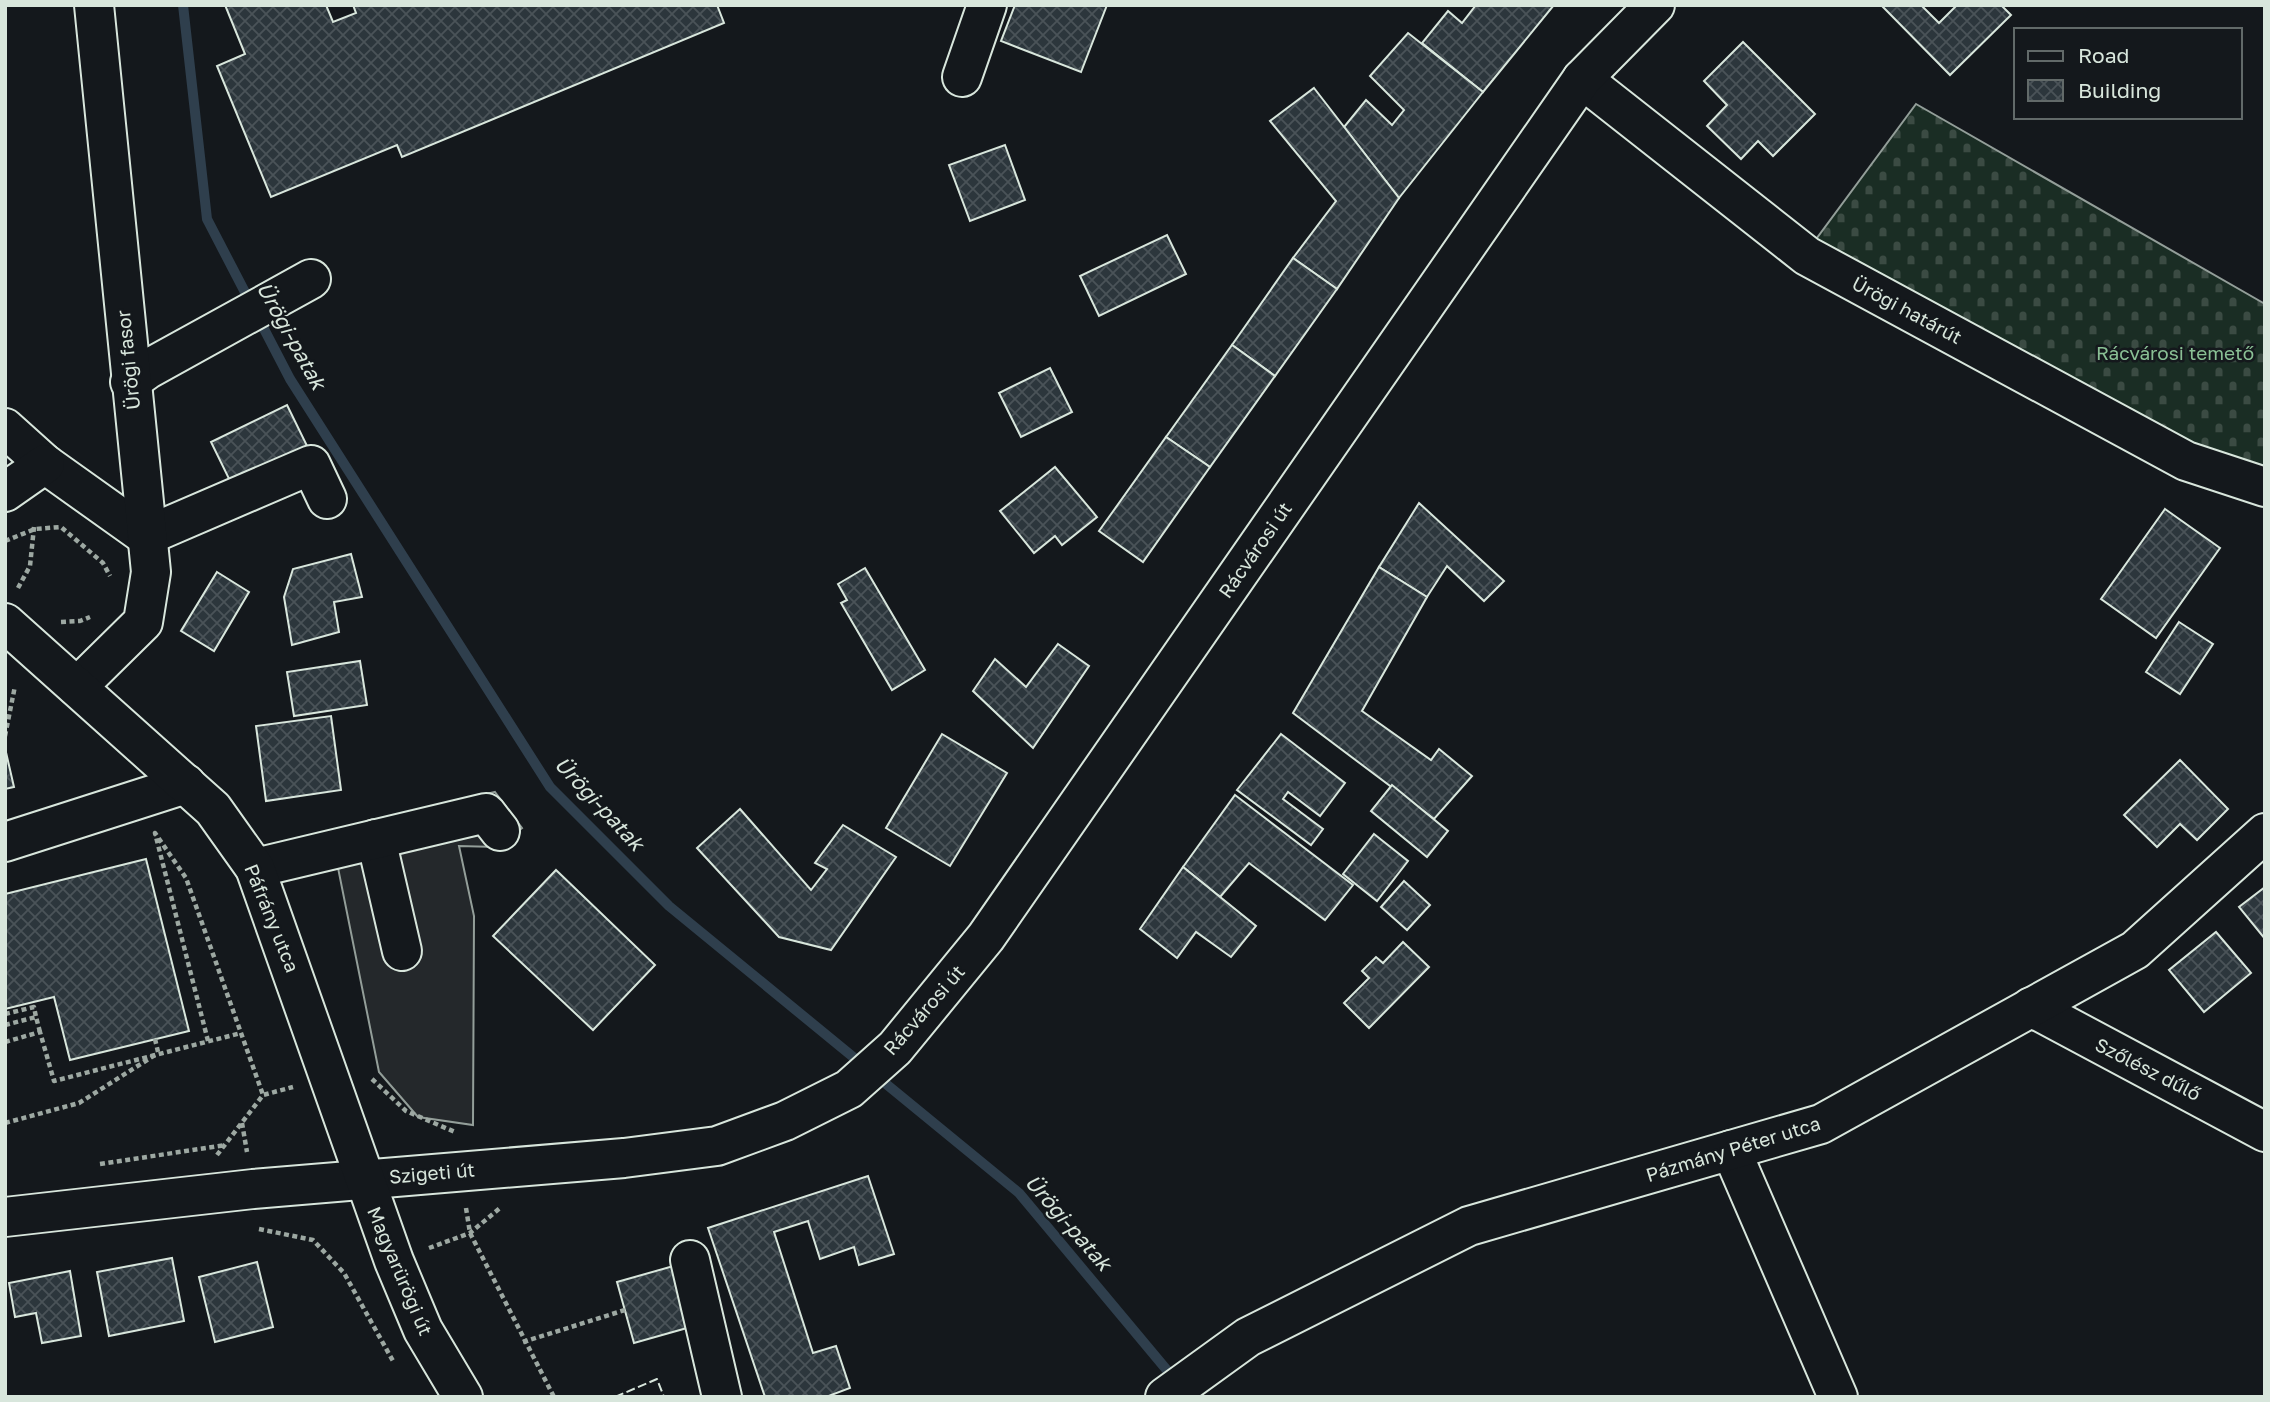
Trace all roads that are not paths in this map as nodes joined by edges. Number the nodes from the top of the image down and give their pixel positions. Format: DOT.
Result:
graph roads {
  1 [pos="94,5"];
  2 [pos="988,5"];
  3 [pos="1655,5"];
  4 [pos="962,77"];
  5 [pos="1582,79"];
  6 [pos="311,279"];
  7 [pos="130,382"];
  8 [pos="5,428"];
  9 [pos="45,464"];
  10 [pos="2265,487"];
  11 [pos="5,492"];
  12 [pos="327,499"];
  13 [pos="146,536"];
  14 [pos="11,606"];
  15 [pos="77,687"];
  16 [pos="186,783"];
  17 [pos="500,831"];
  18 [pos="2265,832"];
  19 [pos="376,839"];
  20 [pos="5,842"];
  21 [pos="255,867"];
  22 [pos="402,951"];
  23 [pos="2031,1007"];
  24 [pos="849,1089"];
  25 [pos="2265,1132"];
  26 [pos="1731,1150"];
  27 [pos="363,1179"];
  28 [pos="5,1217"];
  29 [pos="690,1260"];
  30 [pos="463,1397"];
  31 [pos="722,1397"];
  32 [pos="1164,1397"];
  33 [pos="1838,1397"];
  1 -- 7 [label="street, Ürögi fasor"];
  2 -- 4 [label="street"];
  3 -- 5 [label="street, Rácvárosi út"];
  5 -- 10 [label="street, Ürögi határút"];
  5 -- 24 [label="street, Rácvárosi út"];
  6 -- 7 [label="street"];
  7 -- 13 [label="street, Ürögi fasor"];
  8 -- 9 [label="street"];
  9 -- 11 [label="street"];
  9 -- 13 [label="street"];
  12 -- 13 [label="street"];
  13 -- 15 [label="street, Ürögi fasor"];
  14 -- 15 [label="street, Páfrány utca"];
  15 -- 16 [label="street, Páfrány utca"];
  16 -- 20 [label="street"];
  16 -- 21 [label="street, Páfrány utca"];
  17 -- 19 [label="street"];
  18 -- 23 [label="street, Pázmány Péter utca"];
  19 -- 21 [label="street"];
  19 -- 22 [label="street"];
  21 -- 27 [label="street, Páfrány utca"];
  23 -- 25 [label="street, Szőlész dűlő"];
  23 -- 26 [label="street, Pázmány Péter utca"];
  24 -- 27 [label="street, Szigeti út"];
  26 -- 32 [label="street, Pázmány Péter utca"];
  26 -- 33 [label="street"];
  27 -- 28 [label="street, Szigeti út"];
  27 -- 30 [label="street, Magyarürögi út"];
  29 -- 31 [label="street"];
}
